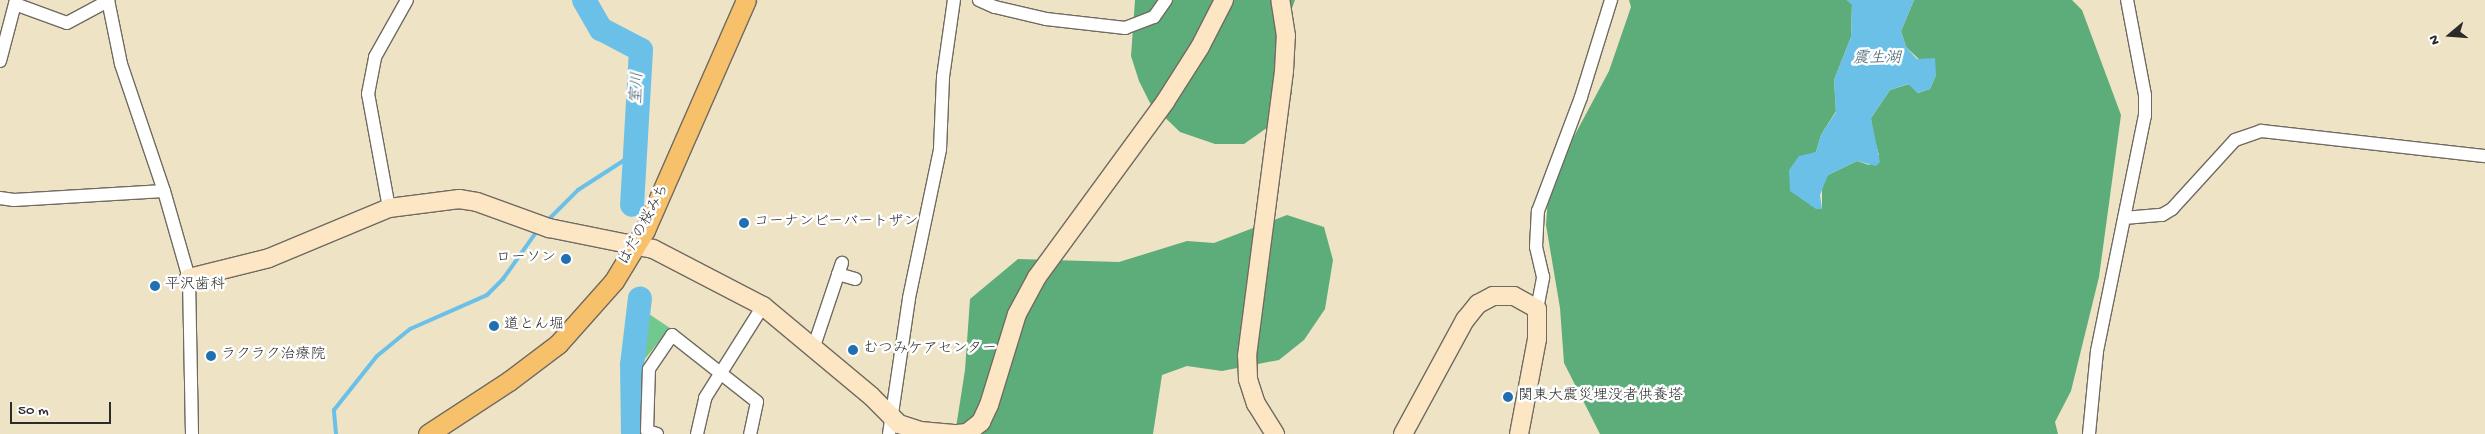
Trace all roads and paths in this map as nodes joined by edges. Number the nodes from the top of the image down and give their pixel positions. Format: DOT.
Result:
graph roads {
  1 [pos="108,0"];
  2 [pos="407,0"];
  3 [pos="746,0"];
  4 [pos="954,0"];
  5 [pos="979,0"];
  6 [pos="1166,0"];
  7 [pos="1224,0"];
  8 [pos="1280,0"];
  9 [pos="1611,0"];
  10 [pos="2127,0"];
  11 [pos="15,2"];
  12 [pos="0,61"];
  13 [pos="2485,156"];
  14 [pos="164,191"];
  15 [pos="0,198"];
  16 [pos="389,208"];
  17 [pos="2124,218"];
  18 [pos="638,244"];
  19 [pos="189,278"];
  20 [pos="855,279"];
  21 [pos="763,306"];
  22 [pos="1537,309"];
  23 [pos="813,349"];
  24 [pos="721,371"];
  25 [pos="891,413"];
  26 [pos="192,434"];
  27 [pos="428,434"];
  28 [pos="657,434"];
  29 [pos="697,434"];
  30 [pos="750,434"];
  31 [pos="889,434"];
  32 [pos="961,434"];
  33 [pos="1275,434"];
  34 [pos="1403,434"];
  35 [pos="1519,434"];
  36 [pos="2089,434"];
  1 -- 11 [label="street"];
  1 -- 14 [label="street"];
  2 -- 16 [label="street"];
  3 -- 18 [label="main road, はだの桜みち"];
  4 -- 25 [label="street"];
  5 -- 6 [label="street"];
  7 -- 32 [label="street"];
  8 -- 33 [label="street"];
  9 -- 22 [label="street"];
  10 -- 17 [label="street"];
  11 -- 12 [label="street"];
  13 -- 17 [label="street"];
  14 -- 15 [label="street"];
  14 -- 19 [label="street"];
  16 -- 18 [label="street"];
  16 -- 19 [label="street"];
  17 -- 36 [label="street"];
  18 -- 21 [label="street"];
  18 -- 27 [label="main road, はだの桜みち"];
  19 -- 26 [label="street"];
  20 -- 23 [label="street"];
  21 -- 23 [label="street"];
  21 -- 24 [label="street"];
  22 -- 34 [label="street"];
  22 -- 35 [label="street"];
  23 -- 25 [label="street"];
  24 -- 28 [label="street"];
  24 -- 29 [label="street"];
  24 -- 30 [label="street"];
  25 -- 31 [label="street"];
  25 -- 32 [label="street"];
}
